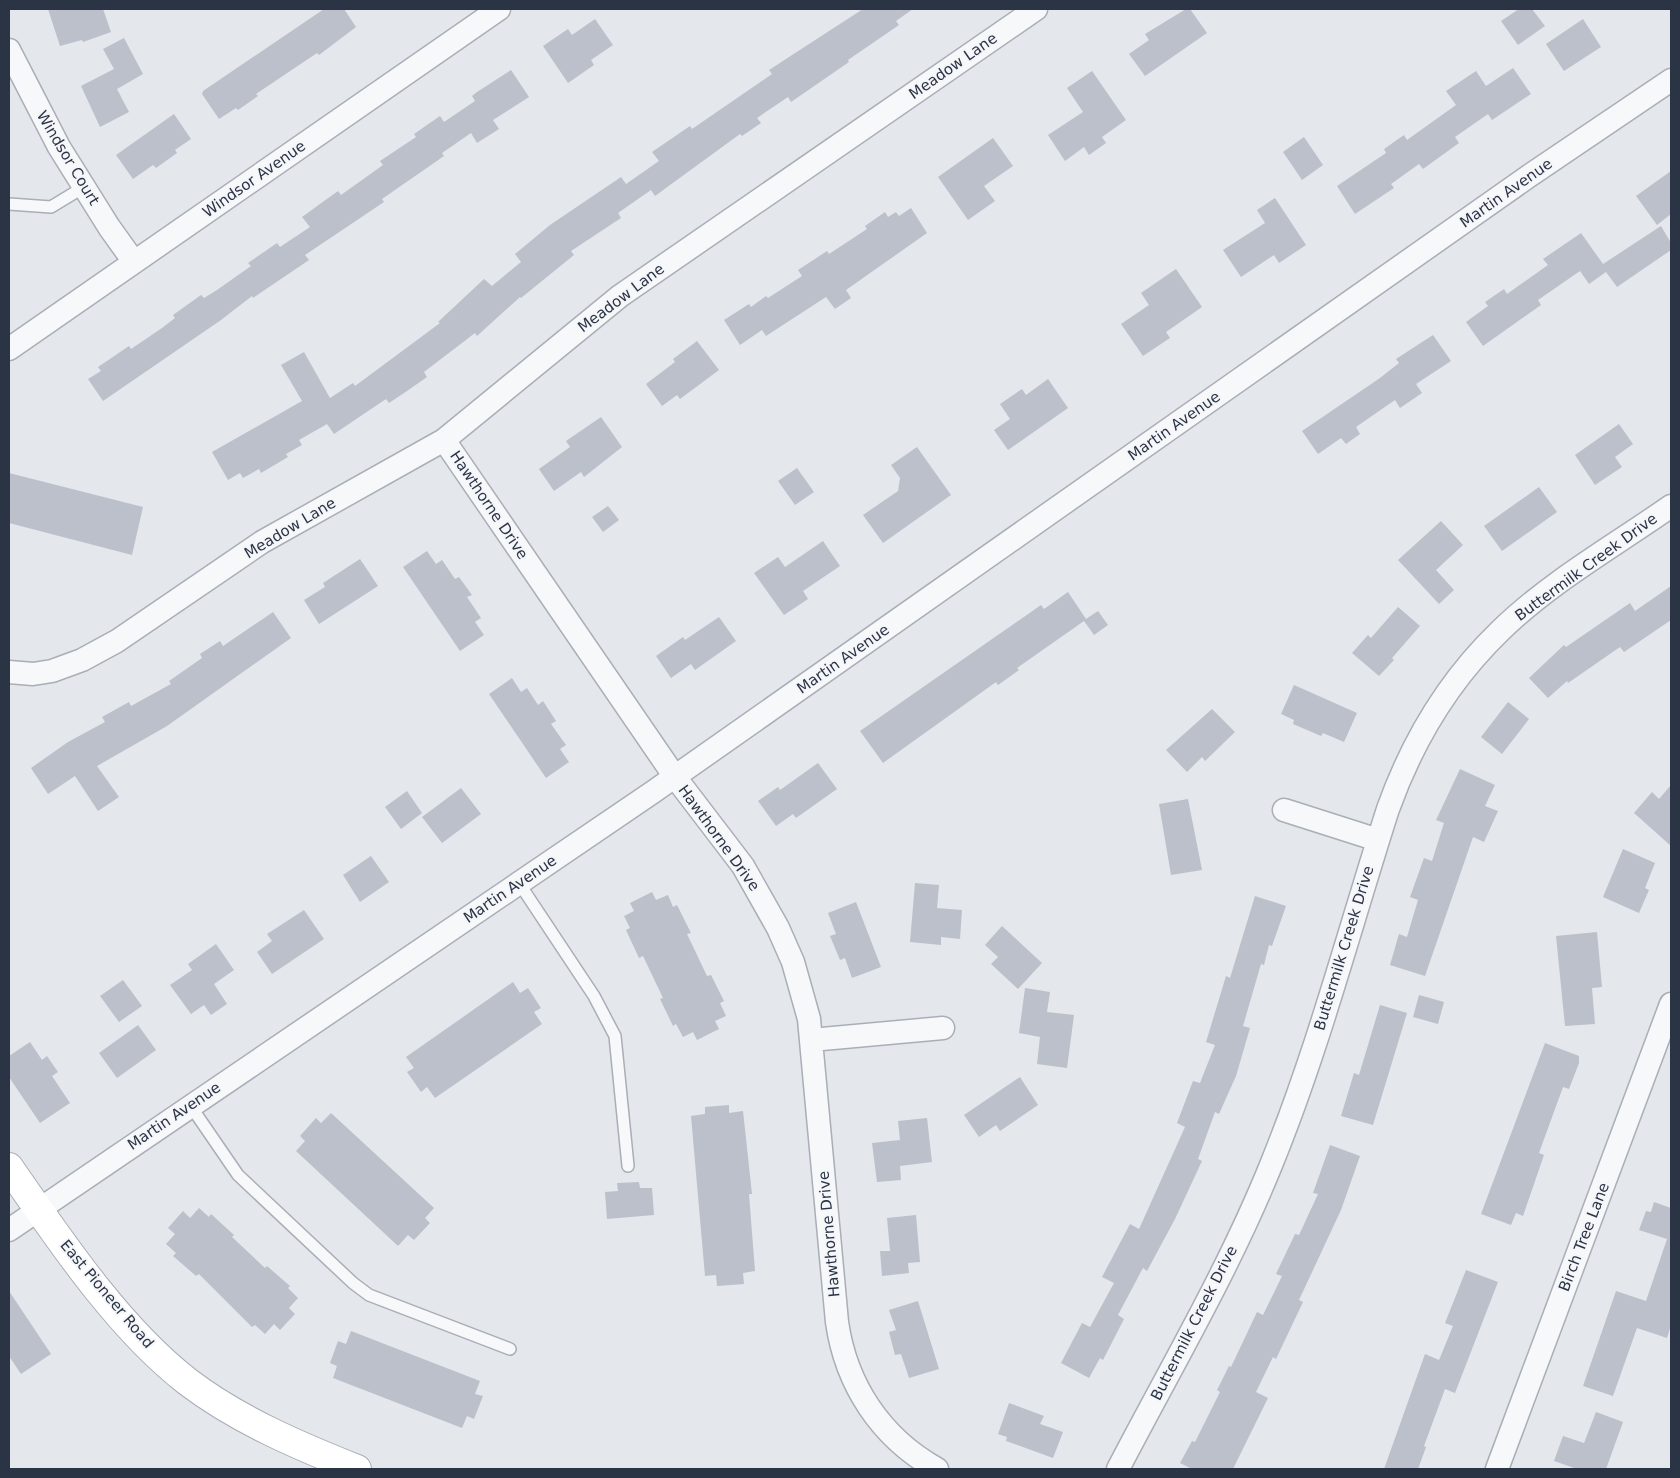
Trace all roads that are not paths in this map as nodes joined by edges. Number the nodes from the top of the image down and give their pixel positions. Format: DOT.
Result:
graph roads {
  1 [pos="499,9"];
  2 [pos="1036,9"];
  3 [pos="9,50"];
  4 [pos="1671,80"];
  5 [pos="84,187"];
  6 [pos="9,204"];
  7 [pos="134,262"];
  8 [pos="9,349"];
  9 [pos="444,440"];
  10 [pos="1671,506"];
  11 [pos="9,672"];
  12 [pos="674,777"];
  13 [pos="1284,810"];
  14 [pos="1378,840"];
  15 [pos="519,883"];
  16 [pos="1671,1004"];
  17 [pos="944,1028"];
  18 [pos="811,1040"];
  19 [pos="190,1105"];
  20 [pos="628,1166"];
  21 [pos="9,1167"];
  22 [pos="38,1209"];
  23 [pos="9,1230"];
  24 [pos="510,1350"];
  25 [pos="314,1461"];
  26 [pos="357,1469"];
  27 [pos="937,1469"];
  28 [pos="1118,1469"];
  29 [pos="1497,1469"];
  1 -- 7 [label="street, Windsor Avenue"];
  2 -- 9 [label="street, Meadow Lane"];
  3 -- 5 [label="street, Windsor Court"];
  4 -- 12 [label="street, Martin Avenue"];
  5 -- 6 [label="lane"];
  5 -- 7 [label="street, Windsor Court"];
  7 -- 8 [label="street, Windsor Avenue"];
  9 -- 11 [label="street, Meadow Lane"];
  9 -- 12 [label="street, Hawthorne Drive"];
  10 -- 14 [label="street, Buttermilk Creek Drive"];
  12 -- 15 [label="street, Martin Avenue"];
  12 -- 18 [label="street, Hawthorne Drive"];
  13 -- 14 [label="street"];
  14 -- 28 [label="street, Buttermilk Creek Drive"];
  15 -- 19 [label="street, Martin Avenue"];
  15 -- 20 [label="lane"];
  16 -- 29 [label="street, Birch Tree Lane"];
  17 -- 18 [label="street"];
  18 -- 27 [label="street, Hawthorne Drive"];
  19 -- 22 [label="street, Martin Avenue"];
  19 -- 24 [label="lane"];
  21 -- 22 [label="main road, East Pioneer Road"];
  22 -- 23 [label="street, Martin Avenue"];
  22 -- 25 [label="main road, East Pioneer Road"];
  25 -- 26 [label="main road, East Pioneer Road"];
}
